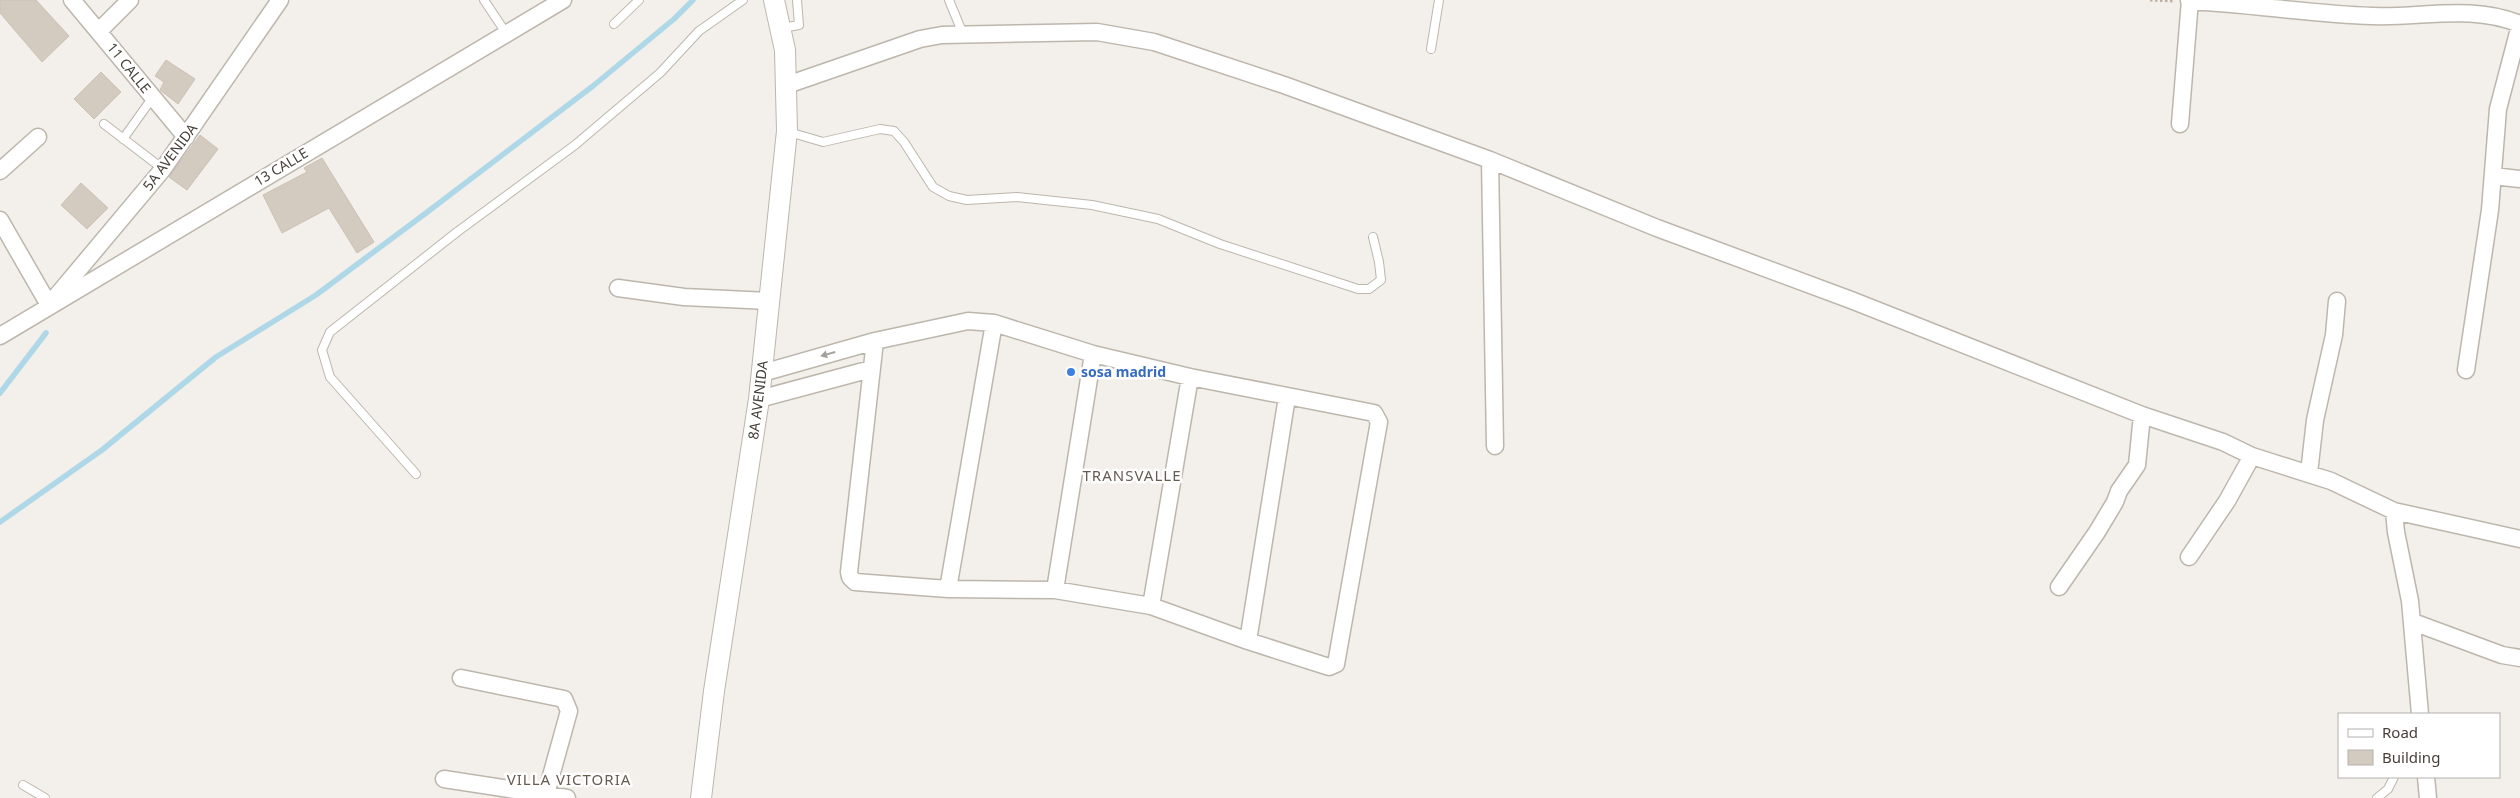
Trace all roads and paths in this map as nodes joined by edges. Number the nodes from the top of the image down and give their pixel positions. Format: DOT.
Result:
graph roads {
  1 [pos="72,0"];
  2 [pos="130,0"];
  3 [pos="280,0"];
  4 [pos="484,0"];
  5 [pos="563,0"];
  6 [pos="639,0"];
  7 [pos="743,0"];
  8 [pos="774,0"];
  9 [pos="797,0"];
  10 [pos="948,0"];
  11 [pos="1439,0"];
  12 [pos="2150,0"];
  13 [pos="2190,1"];
  14 [pos="614,24"];
  15 [pos="2520,24"];
  16 [pos="781,28"];
  17 [pos="99,31"];
  18 [pos="506,33"];
  19 [pos="963,34"];
  20 [pos="1431,49"];
  21 [pos="787,85"];
  22 [pos="153,97"];
  23 [pos="104,124"];
  24 [pos="2180,124"];
  25 [pos="787,131"];
  26 [pos="38,137"];
  27 [pos="186,137"];
  28 [pos="123,139"];
  29 [pos="1490,160"];
  30 [pos="163,169"];
  31 [pos="0,171"];
  32 [pos="2493,176"];
  33 [pos="2520,179"];
  34 [pos="0,220"];
  35 [pos="1373,237"];
  36 [pos="618,288"];
  37 [pos="769,301"];
  38 [pos="2337,301"];
  39 [pos="50,305"];
  40 [pos="994,324"];
  41 [pos="0,336"];
  42 [pos="875,341"];
  43 [pos="1093,354"];
  44 [pos="871,369"];
  45 [pos="2466,370"];
  46 [pos="762,373"];
  47 [pos="1190,377"];
  48 [pos="1287,397"];
  49 [pos="759,400"];
  50 [pos="2142,415"];
  51 [pos="1495,446"];
  52 [pos="2252,456"];
  53 [pos="2309,473"];
  54 [pos="416,474"];
  55 [pos="2394,511"];
  56 [pos="2520,539"];
  57 [pos="2189,557"];
  58 [pos="2059,587"];
  59 [pos="948,589"];
  60 [pos="1055,590"];
  61 [pos="1151,606"];
  62 [pos="2413,622"];
  63 [pos="1248,641"];
  64 [pos="2520,658"];
  65 [pos="461,678"];
  66 [pos="2420,713"];
  67 [pos="2394,778"];
  68 [pos="2426,778"];
  69 [pos="444,779"];
  70 [pos="23,785"];
  71 [pos="546,794"];
  72 [pos="45,798"];
  73 [pos="566,798"];
  74 [pos="701,798"];
  75 [pos="2377,798"];
  76 [pos="2428,798"];
  1 -- 17 [label="street, 11 CALLE"];
  2 -- 17 [label="street"];
  3 -- 27 [label="street, 5A AVENIDA"];
  4 -- 18 [label="lane"];
  5 -- 18 [label="street, 13 CALLE"];
  6 -- 14 [label="lane"];
  7 -- 54 [label="lane"];
  8 -- 16 [label="street, 8A AVENIDA"];
  9 -- 16 [label="lane"];
  10 -- 19 [label="lane"];
  11 -- 20 [label="lane"];
  12 -- 13 [label="path"];
  13 -- 15 [label="street"];
  13 -- 24 [label="street"];
  15 -- 32 [label="street"];
  16 -- 21 [label="street, 8A AVENIDA"];
  17 -- 22 [label="street, 11 CALLE"];
  18 -- 39 [label="street, 13 CALLE"];
  19 -- 21 [label="street"];
  19 -- 29 [label="street"];
  21 -- 25 [label="street, 8A AVENIDA"];
  22 -- 27 [label="street, 11 CALLE"];
  22 -- 28 [label="lane"];
  23 -- 28 [label="lane"];
  25 -- 35 [label="lane"];
  25 -- 37 [label="street, 8A AVENIDA"];
  26 -- 31 [label="street"];
  27 -- 30 [label="street, 5A AVENIDA"];
  28 -- 30 [label="lane"];
  29 -- 50 [label="street"];
  29 -- 51 [label="street"];
  30 -- 39 [label="street, 5A AVENIDA"];
  32 -- 33 [label="street"];
  32 -- 45 [label="street"];
  34 -- 39 [label="street"];
  36 -- 37 [label="street"];
  37 -- 46 [label="street, 8A AVENIDA"];
  38 -- 53 [label="street"];
  39 -- 41 [label="street, 13 CALLE"];
  40 -- 42 [label="street"];
  40 -- 43 [label="street"];
  40 -- 59 [label="street"];
  42 -- 44 [label="street"];
  42 -- 46 [label="street, one-way"];
  43 -- 47 [label="street"];
  43 -- 60 [label="street"];
  44 -- 49 [label="street"];
  44 -- 59 [label="street"];
  46 -- 49 [label="street, 8A AVENIDA"];
  47 -- 48 [label="street"];
  47 -- 61 [label="street"];
  48 -- 63 [label="street"];
  48 -- 63 [label="street"];
  49 -- 74 [label="street, 8A AVENIDA"];
  50 -- 52 [label="street"];
  50 -- 58 [label="street"];
  52 -- 53 [label="street"];
  52 -- 57 [label="street"];
  53 -- 55 [label="street"];
  55 -- 56 [label="street"];
  55 -- 62 [label="street"];
  59 -- 60 [label="street"];
  60 -- 61 [label="street"];
  61 -- 63 [label="street"];
  62 -- 64 [label="street"];
  62 -- 66 [label="street"];
  65 -- 71 [label="street"];
  67 -- 75 [label="lane"];
  68 -- 76 [label="street"];
  69 -- 71 [label="street"];
  70 -- 72 [label="lane"];
  71 -- 73 [label="street"];
}
